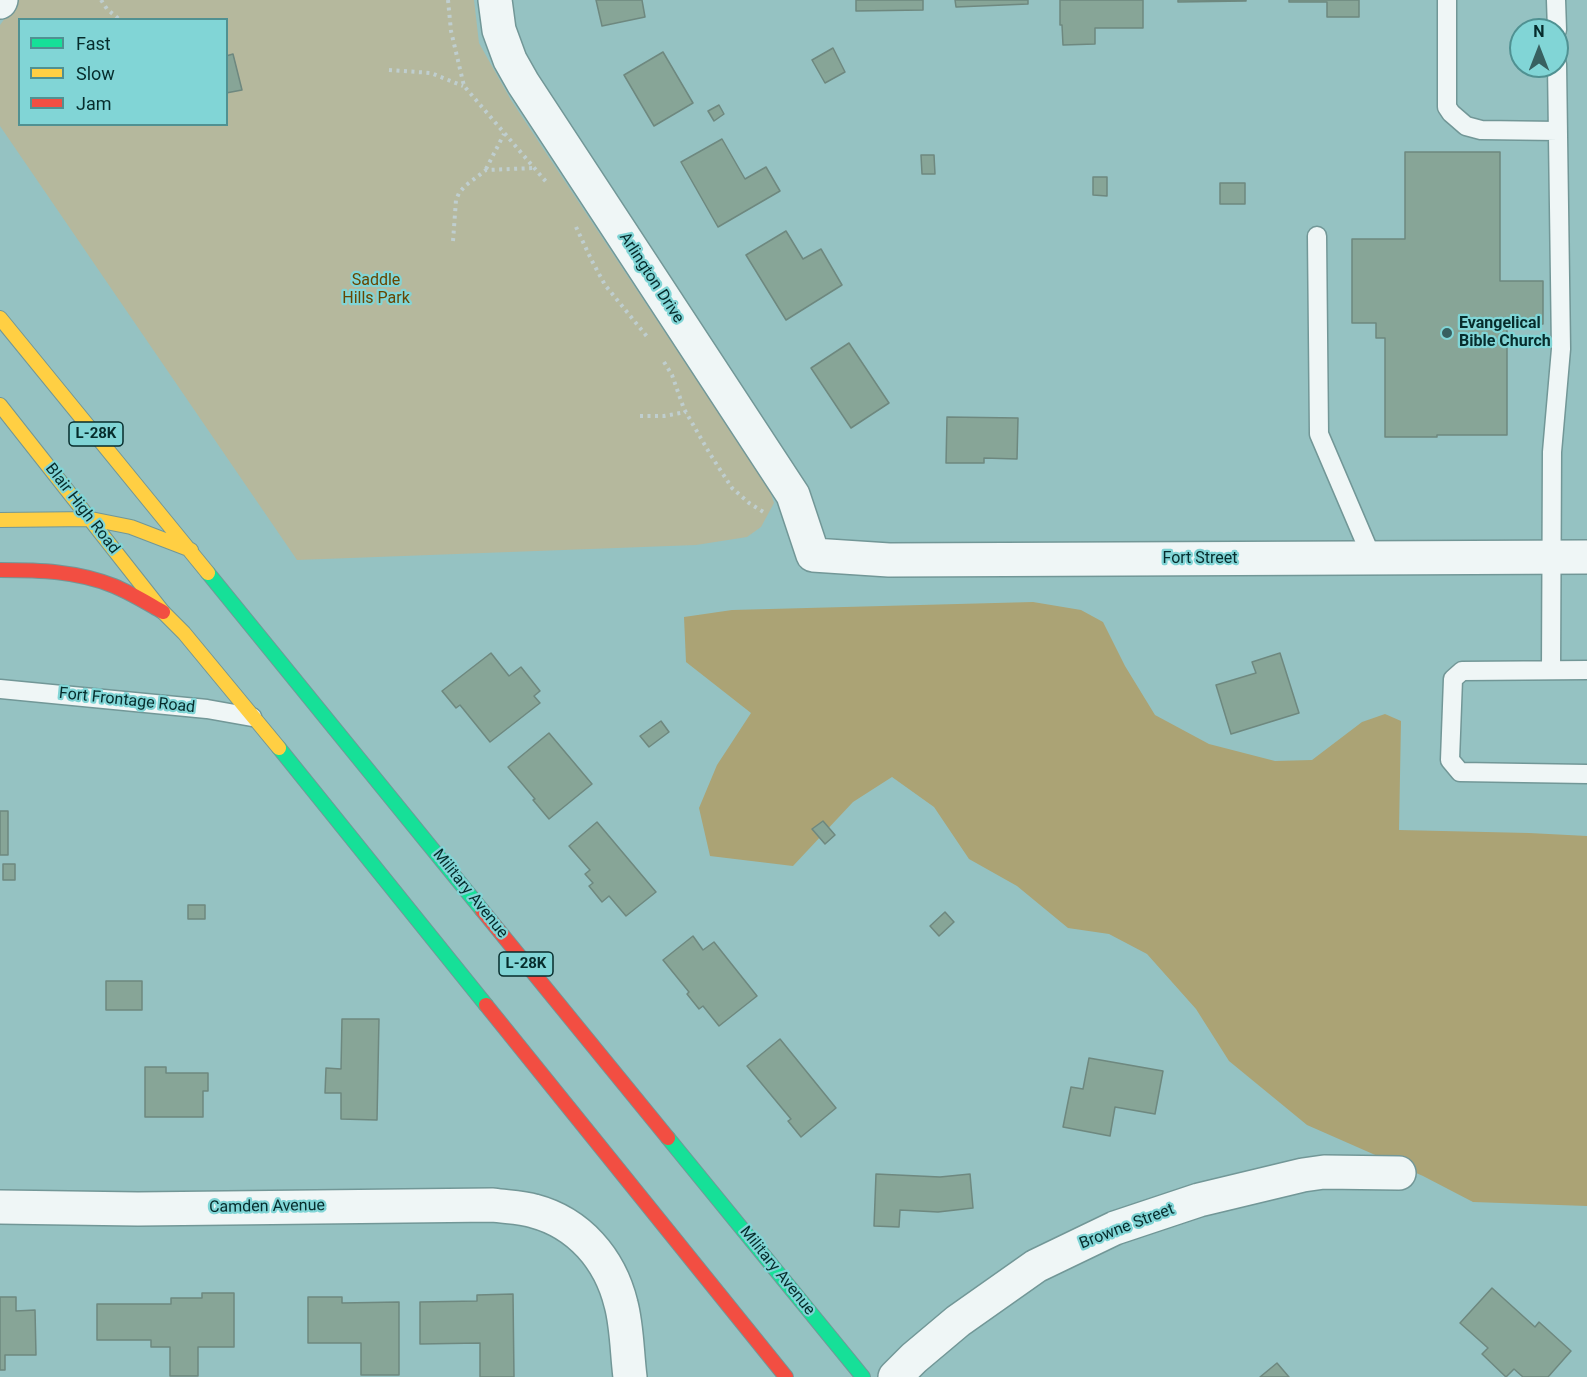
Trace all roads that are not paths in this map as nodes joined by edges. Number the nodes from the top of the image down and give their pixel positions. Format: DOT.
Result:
graph roads {
  1 [pos="495,0"];
  2 [pos="1447,0"];
  3 [pos="1556,0"];
  4 [pos="1557,18"];
  5 [pos="1557,78"];
  6 [pos="1558,131"];
  7 [pos="1317,236"];
  8 [pos="0,318"];
  9 [pos="0,405"];
  10 [pos="91,519"];
  11 [pos="0,520"];
  12 [pos="811,548"];
  13 [pos="191,550"];
  14 [pos="1552,557"];
  15 [pos="1587,557"];
  16 [pos="1372,558"];
  17 [pos="0,570"];
  18 [pos="163,612"];
  19 [pos="1551,670"];
  20 [pos="1587,670"];
  21 [pos="0,689"];
  22 [pos="254,717"];
  23 [pos="1587,774"];
  24 [pos="1399,1173"];
  25 [pos="0,1207"];
  26 [pos="630,1377"];
  27 [pos="786,1377"];
  28 [pos="863,1377"];
  29 [pos="895,1377"];
  1 -- 12 [label="street, Arlington Drive"];
  2 -- 6 [label="lane"];
  3 -- 4 [label="lane"];
  5 -- 6 [label="lane"];
  6 -- 14 [label="lane"];
  7 -- 16 [label="lane"];
  8 -- 13 [label="main road, L-28K"];
  9 -- 10 [label="main road, Blair High Road"];
  10 -- 11 [label="main road"];
  10 -- 13 [label="main road"];
  10 -- 18 [label="main road, Blair High Road"];
  12 -- 16 [label="street, Fort Street"];
  13 -- 28 [label="main road, Military Avenue / L-28K"];
  14 -- 15 [label="street, Fort Street"];
  14 -- 16 [label="street, Fort Street"];
  14 -- 19 [label="lane"];
  17 -- 18 [label="main road"];
  18 -- 22 [label="main road"];
  19 -- 20 [label="lane"];
  19 -- 23 [label="lane"];
  21 -- 22 [label="lane, Fort Frontage Road"];
  22 -- 27 [label="main road"];
  24 -- 29 [label="street, Browne Street"];
  25 -- 26 [label="street, Camden Avenue"];
}
